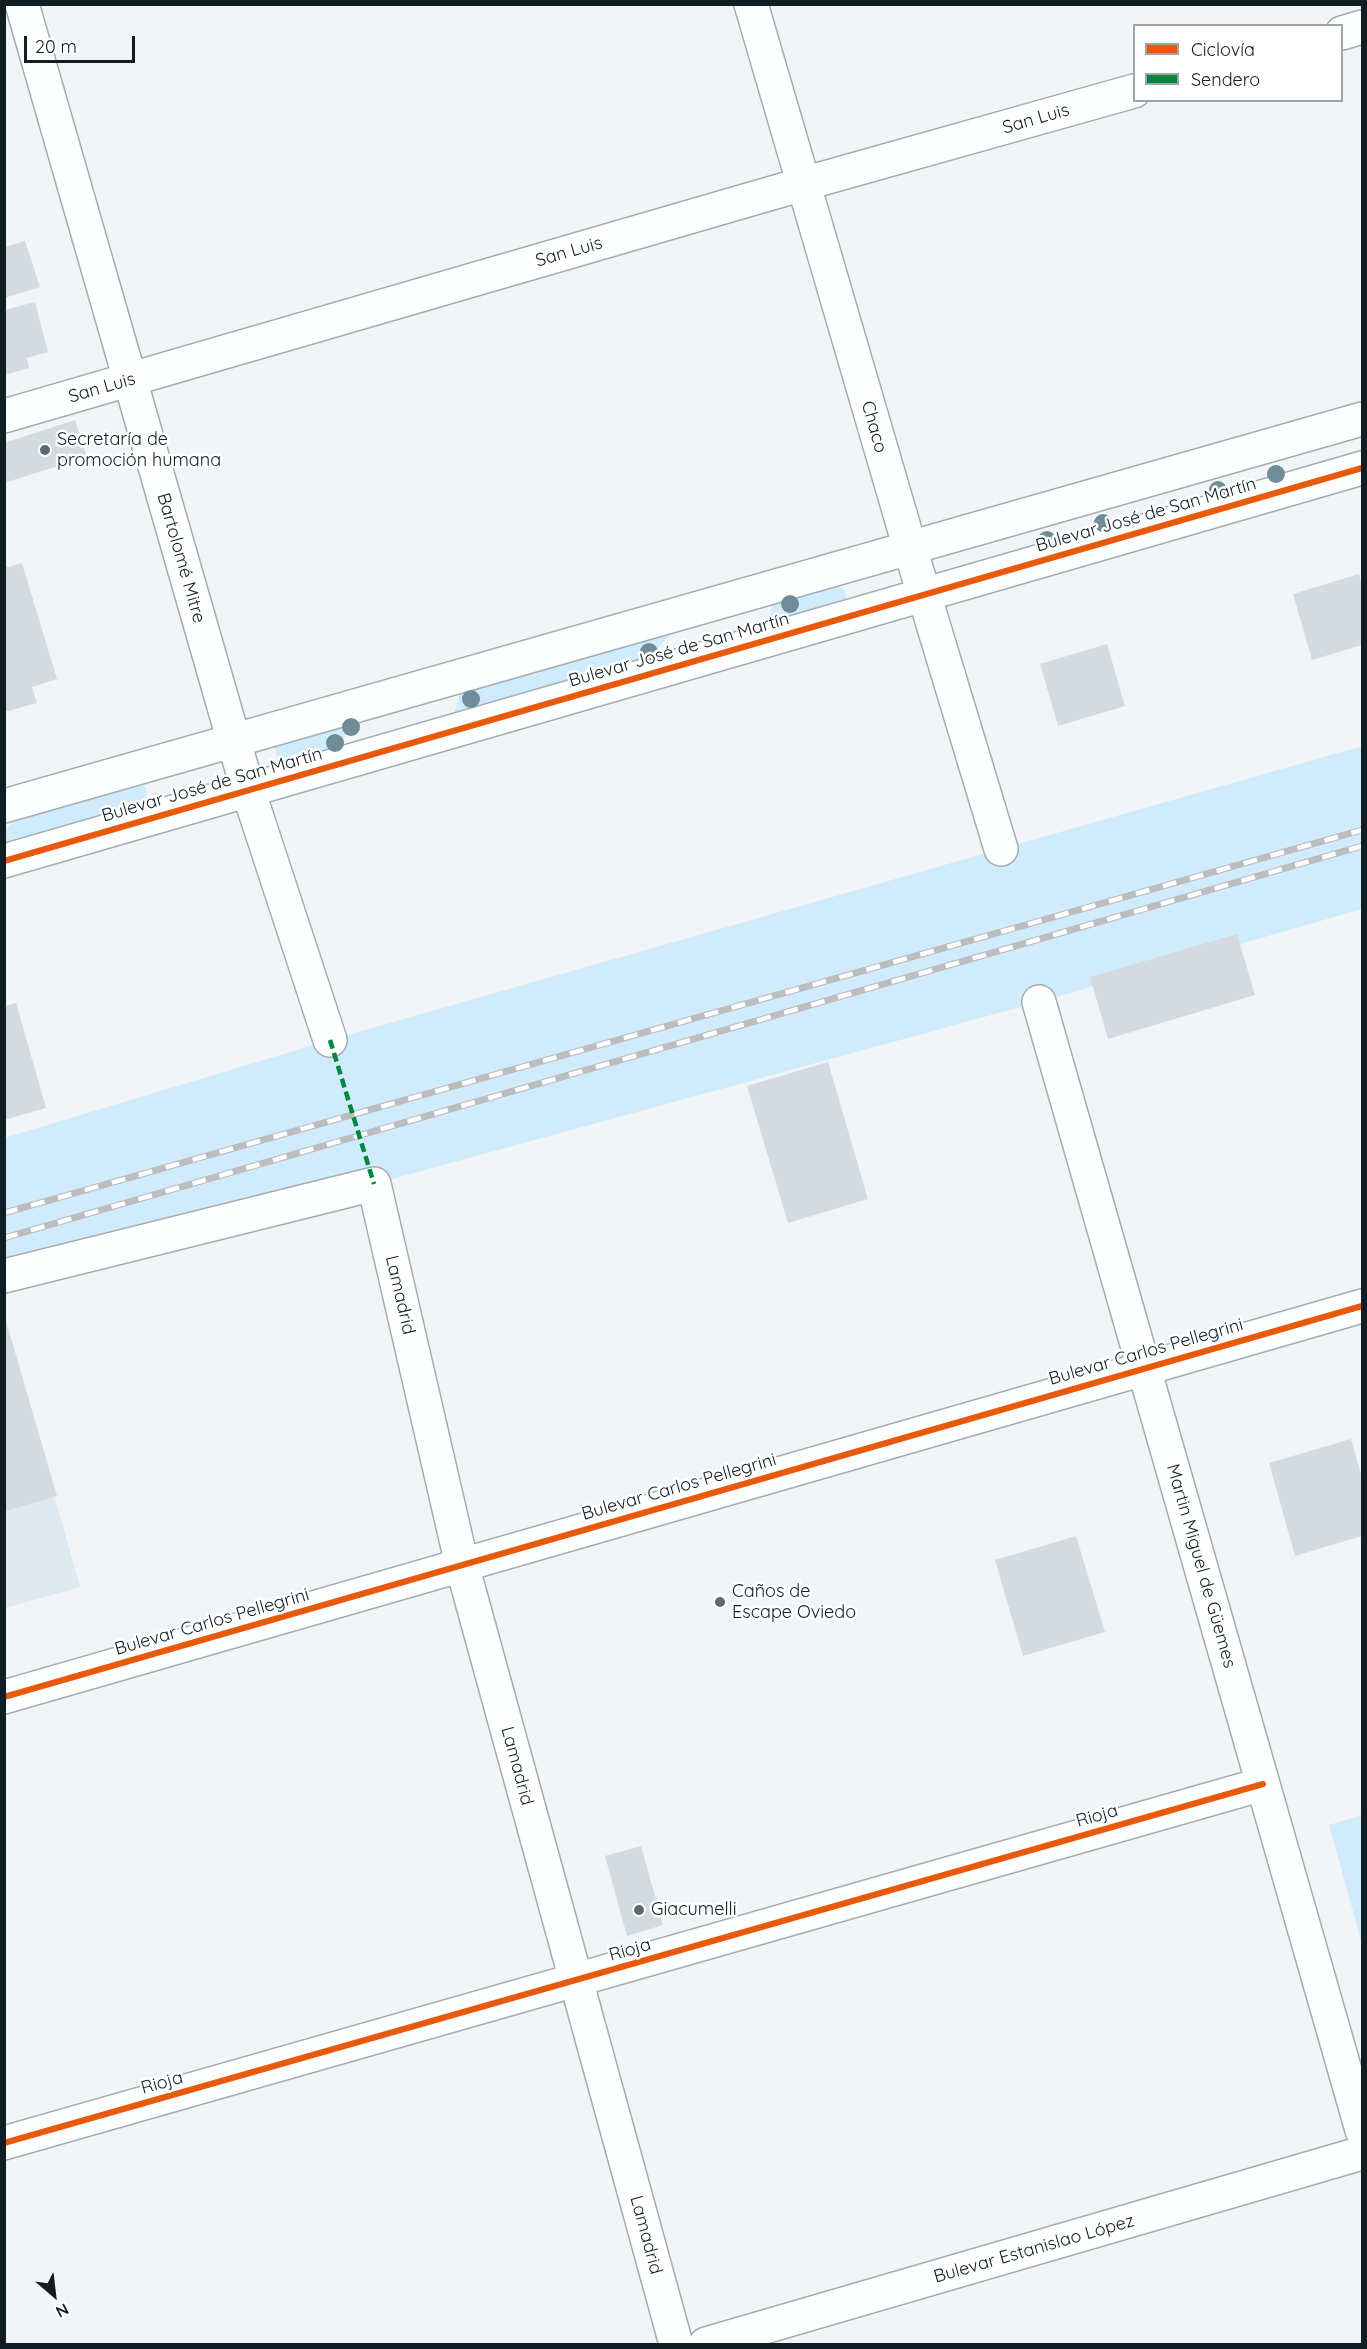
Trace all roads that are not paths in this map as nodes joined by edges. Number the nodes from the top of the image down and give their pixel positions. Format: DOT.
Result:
graph roads {
  1 [pos="22,4"];
  2 [pos="751,4"];
  3 [pos="1362,27"];
  4 [pos="1343,32"];
  5 [pos="1133,91"];
  6 [pos="803,184"];
  7 [pos="130,380"];
  8 [pos="4,416"];
  9 [pos="1362,418"];
  10 [pos="1362,468"];
  11 [pos="910,548"];
  12 [pos="924,595"];
  13 [pos="234,741"];
  14 [pos="248,790"];
  15 [pos="4,806"];
  16 [pos="1001,849"];
  17 [pos="4,861"];
  18 [pos="1039,1002"];
  19 [pos="330,1040"];
  20 [pos="4,1276"];
  21 [pos="1362,1305"];
  22 [pos="1144,1369"];
  23 [pos="462,1565"];
  24 [pos="4,1697"];
  25 [pos="1263,1784"];
  26 [pos="576,1980"];
  27 [pos="1362,2130"];
  28 [pos="4,2143"];
  29 [pos="1362,2153"];
  30 [pos="676,2344"];
  31 [pos="706,2344"];
  1 -- 7 [label="street, Bartolomé Mitre"];
  2 -- 6 [label="street, Chaco"];
  3 -- 4 [label="street"];
  5 -- 6 [label="street, San Luis"];
  6 -- 7 [label="street, San Luis"];
  6 -- 11 [label="street, Chaco"];
  7 -- 8 [label="street, San Luis"];
  7 -- 13 [label="street, Bartolomé Mitre"];
  9 -- 11 [label="street, Bulevar José de San Martín"];
  10 -- 12 [label="street, Bulevar José de San Martín"];
  11 -- 12 [label="street, Chaco"];
  11 -- 13 [label="street, Bulevar José de San Martín"];
  12 -- 14 [label="street, Bulevar José de San Martín"];
  12 -- 16 [label="street, Chaco"];
  13 -- 14 [label="street, Bartolomé Mitre"];
  13 -- 15 [label="street, Bulevar José de San Martín"];
  14 -- 17 [label="street, Bulevar José de San Martín"];
  14 -- 19 [label="street, Bartolomé Mitre"];
  18 -- 22 [label="street, Martin Miguel de Güemes"];
  20 -- 23 [label="street, Lamadrid"];
  21 -- 22 [label="street, Bulevar Carlos Pellegrini"];
  22 -- 23 [label="street, Bulevar Carlos Pellegrini"];
  22 -- 25 [label="street, Martin Miguel de Güemes"];
  23 -- 24 [label="street, Bulevar Carlos Pellegrini"];
  23 -- 26 [label="street, Lamadrid"];
  25 -- 26 [label="street, Rioja"];
  25 -- 27 [label="street, Martin Miguel de Güemes"];
  26 -- 28 [label="street, Rioja"];
  26 -- 30 [label="street, Lamadrid"];
  29 -- 31 [label="street, Bulevar Estanislao López"];
}
